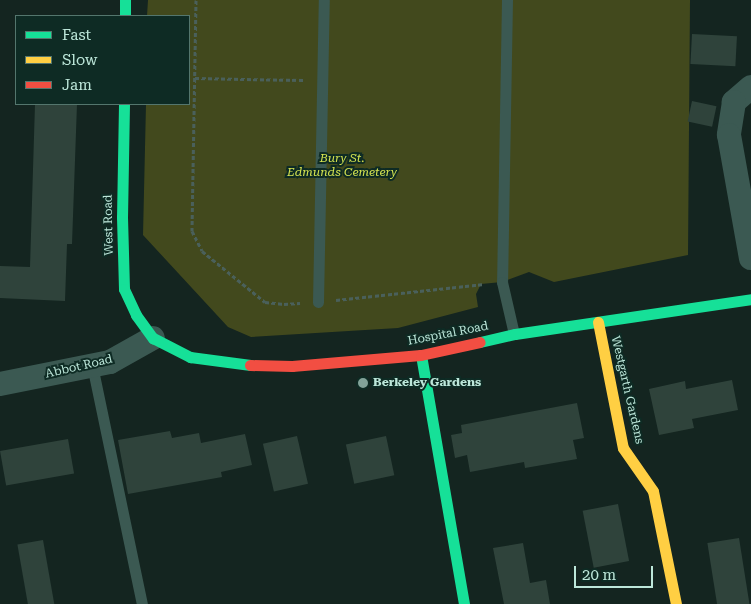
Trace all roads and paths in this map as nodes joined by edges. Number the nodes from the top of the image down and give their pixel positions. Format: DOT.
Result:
graph roads {
  1 [pos="125,0"];
  2 [pos="196,0"];
  3 [pos="324,0"];
  4 [pos="507,0"];
  5 [pos="125,15"];
  6 [pos="195,78"];
  7 [pos="322,81"];
  8 [pos="751,87"];
  9 [pos="124,105"];
  10 [pos="751,258"];
  11 [pos="502,282"];
  12 [pos="751,299"];
  13 [pos="318,302"];
  14 [pos="598,322"];
  15 [pos="514,334"];
  16 [pos="153,338"];
  17 [pos="421,355"];
  18 [pos="92,365"];
  19 [pos="0,384"];
  20 [pos="142,604"];
  21 [pos="464,604"];
  22 [pos="676,604"];
  1 -- 5 [label="street"];
  2 -- 6 [label="path"];
  3 -- 7 [label="lane"];
  4 -- 11 [label="lane"];
  6 -- 7 [label="path"];
  6 -- 13 [label="path"];
  7 -- 13 [label="lane"];
  8 -- 10 [label="street"];
  9 -- 16 [label="street, West Road"];
  11 -- 13 [label="path"];
  11 -- 15 [label="lane"];
  12 -- 14 [label="street, Hospital Road"];
  14 -- 15 [label="street, Hospital Road"];
  14 -- 22 [label="street, Westgarth Gardens"];
  15 -- 17 [label="street, Hospital Road"];
  16 -- 17 [label="street, Hospital Road"];
  16 -- 18 [label="street, Abbot Road"];
  17 -- 21 [label="street"];
  18 -- 19 [label="street, Abbot Road"];
  18 -- 20 [label="lane"];
}
